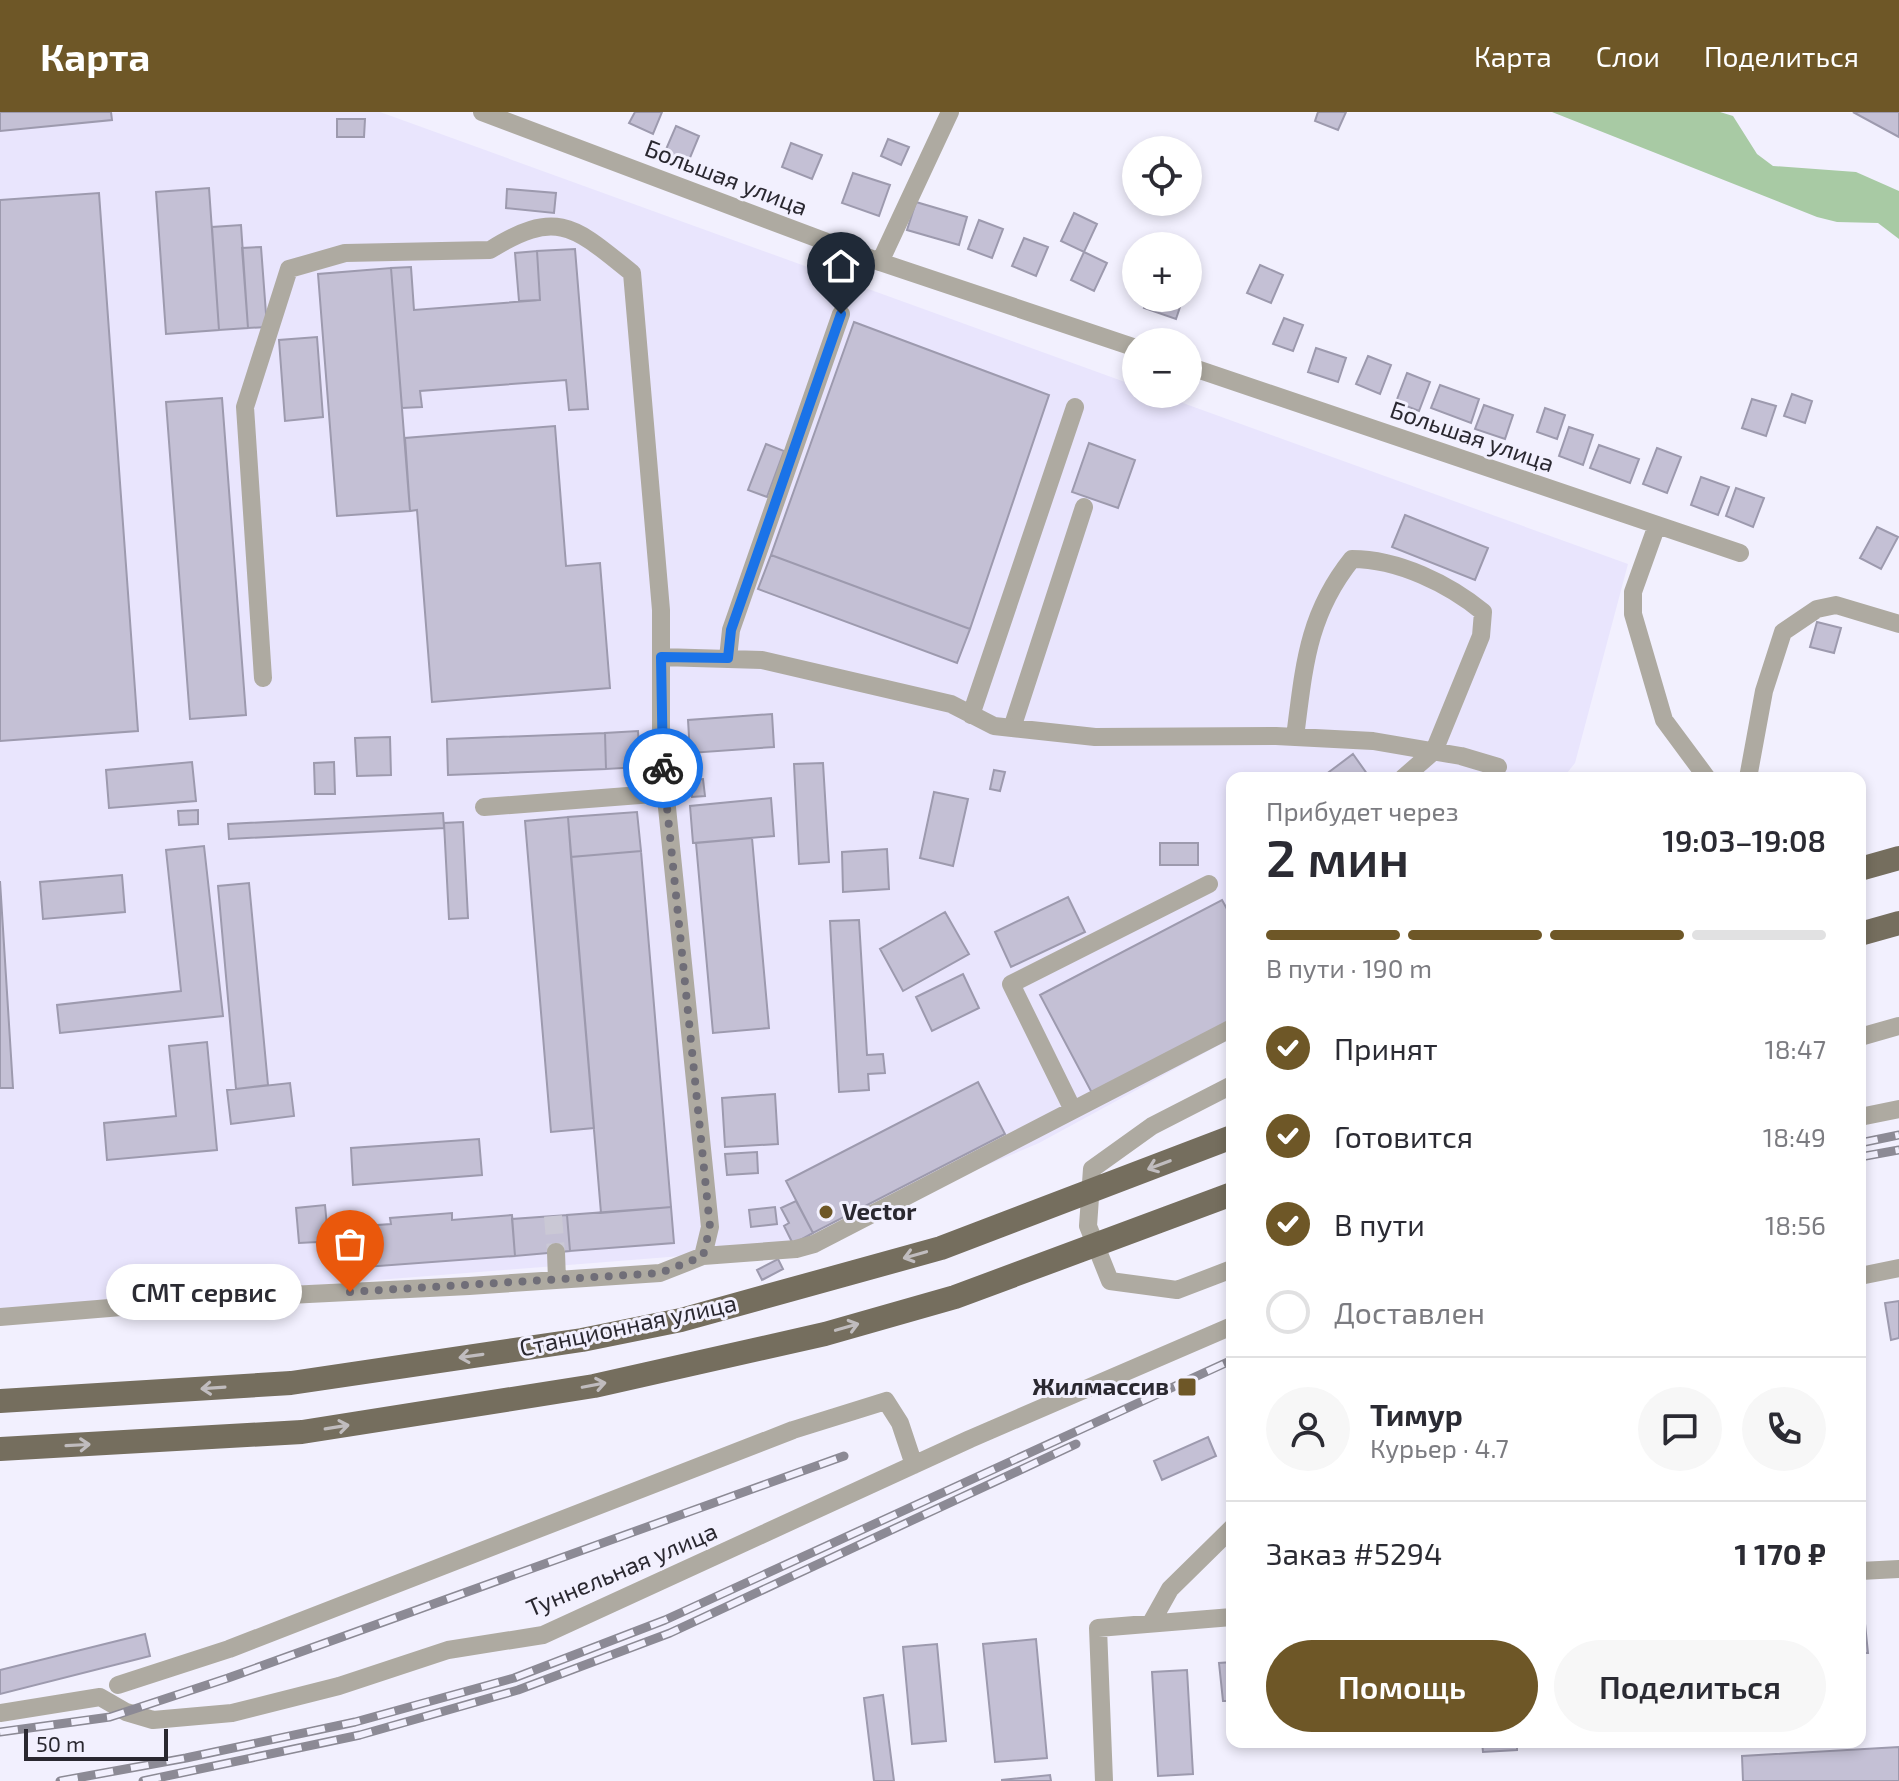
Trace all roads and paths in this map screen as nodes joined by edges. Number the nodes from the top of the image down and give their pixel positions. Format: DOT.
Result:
graph roads {
  1 [pos="482,112"];
  2 [pos="950,112"];
  3 [pos="880,262"];
  4 [pos="841,314"];
  5 [pos="1122,343"];
  6 [pos="1202,371"];
  7 [pos="1075,407"];
  8 [pos="1084,507"];
  9 [pos="1657,525"];
  10 [pos="1740,553"];
  11 [pos="1899,624"];
  12 [pos="661,657"];
  13 [pos="728,658"];
  14 [pos="263,678"];
  15 [pos="971,715"];
  16 [pos="1012,728"];
  17 [pos="1295,737"];
  18 [pos="1434,751"];
  19 [pos="1498,767"];
  20 [pos="1410,772"];
  21 [pos="1703,772"];
  22 [pos="1749,772"];
  23 [pos="666,793"];
  24 [pos="484,807"];
  25 [pos="1899,858"];
  26 [pos="1866,867"];
  27 [pos="1209,884"];
  28 [pos="1899,923"];
  29 [pos="1866,932"];
  30 [pos="1899,1026"];
  31 [pos="1226,1031"];
  32 [pos="1866,1035"];
  33 [pos="1226,1088"];
  34 [pos="1899,1109"];
  35 [pos="1073,1110"];
  36 [pos="1866,1116"];
  37 [pos="1226,1139"];
  38 [pos="1226,1196"];
  39 [pos="556,1252"];
  40 [pos="703,1256"];
  41 [pos="1899,1268"];
  42 [pos="1226,1271"];
  43 [pos="1866,1275"];
  44 [pos="557,1280"];
  45 [pos="0,1317"];
  46 [pos="1226,1329"];
  47 [pos="0,1401"];
  48 [pos="0,1449"];
  49 [pos="914,1465"];
  50 [pos="1226,1534"];
  51 [pos="1899,1569"];
  52 [pos="1866,1571"];
  53 [pos="1226,1617"];
  54 [pos="1151,1623"];
  55 [pos="118,1685"];
  56 [pos="0,1713"];
  57 [pos="1104,1781"];
  1 -- 3 [label="street, Большая улица"];
  2 -- 3 [label="street"];
  3 -- 5 [label="street, Большая улица"];
  4 -- 13 [label="street"];
  6 -- 9 [label="street, Большая улица"];
  7 -- 15 [label="street"];
  8 -- 16 [label="street"];
  9 -- 10 [label="street, Большая улица"];
  9 -- 21 [label="street"];
  11 -- 22 [label="street"];
  12 -- 13 [label="street"];
  12 -- 14 [label="street"];
  12 -- 23 [label="street"];
  13 -- 15 [label="street"];
  15 -- 16 [label="street"];
  16 -- 17 [label="street"];
  17 -- 18 [label="street"];
  17 -- 18 [label="street"];
  18 -- 19 [label="street"];
  18 -- 20 [label="street"];
  23 -- 24 [label="street"];
  23 -- 40 [label="street"];
  25 -- 26 [label="main road"];
  27 -- 35 [label="street"];
  28 -- 29 [label="main road"];
  30 -- 32 [label="street"];
  31 -- 35 [label="street, Станционная улица"];
  33 -- 42 [label="street"];
  34 -- 36 [label="street"];
  35 -- 40 [label="street, Станционная улица"];
  37 -- 47 [label="main road, Станционная улица, one-way, bridge"];
  48 -- 38 [label="main road, Станционная улица, one-way, bridge"];
  39 -- 44 [label="street"];
  40 -- 44 [label="street, Станционная улица"];
  41 -- 43 [label="street"];
  44 -- 45 [label="street, Станционная улица"];
  46 -- 49 [label="street, Туннельная улица"];
  49 -- 55 [label="street"];
  49 -- 56 [label="street, Туннельная улица"];
  50 -- 54 [label="street"];
  51 -- 52 [label="street"];
  53 -- 54 [label="street"];
  54 -- 57 [label="street"];
}
